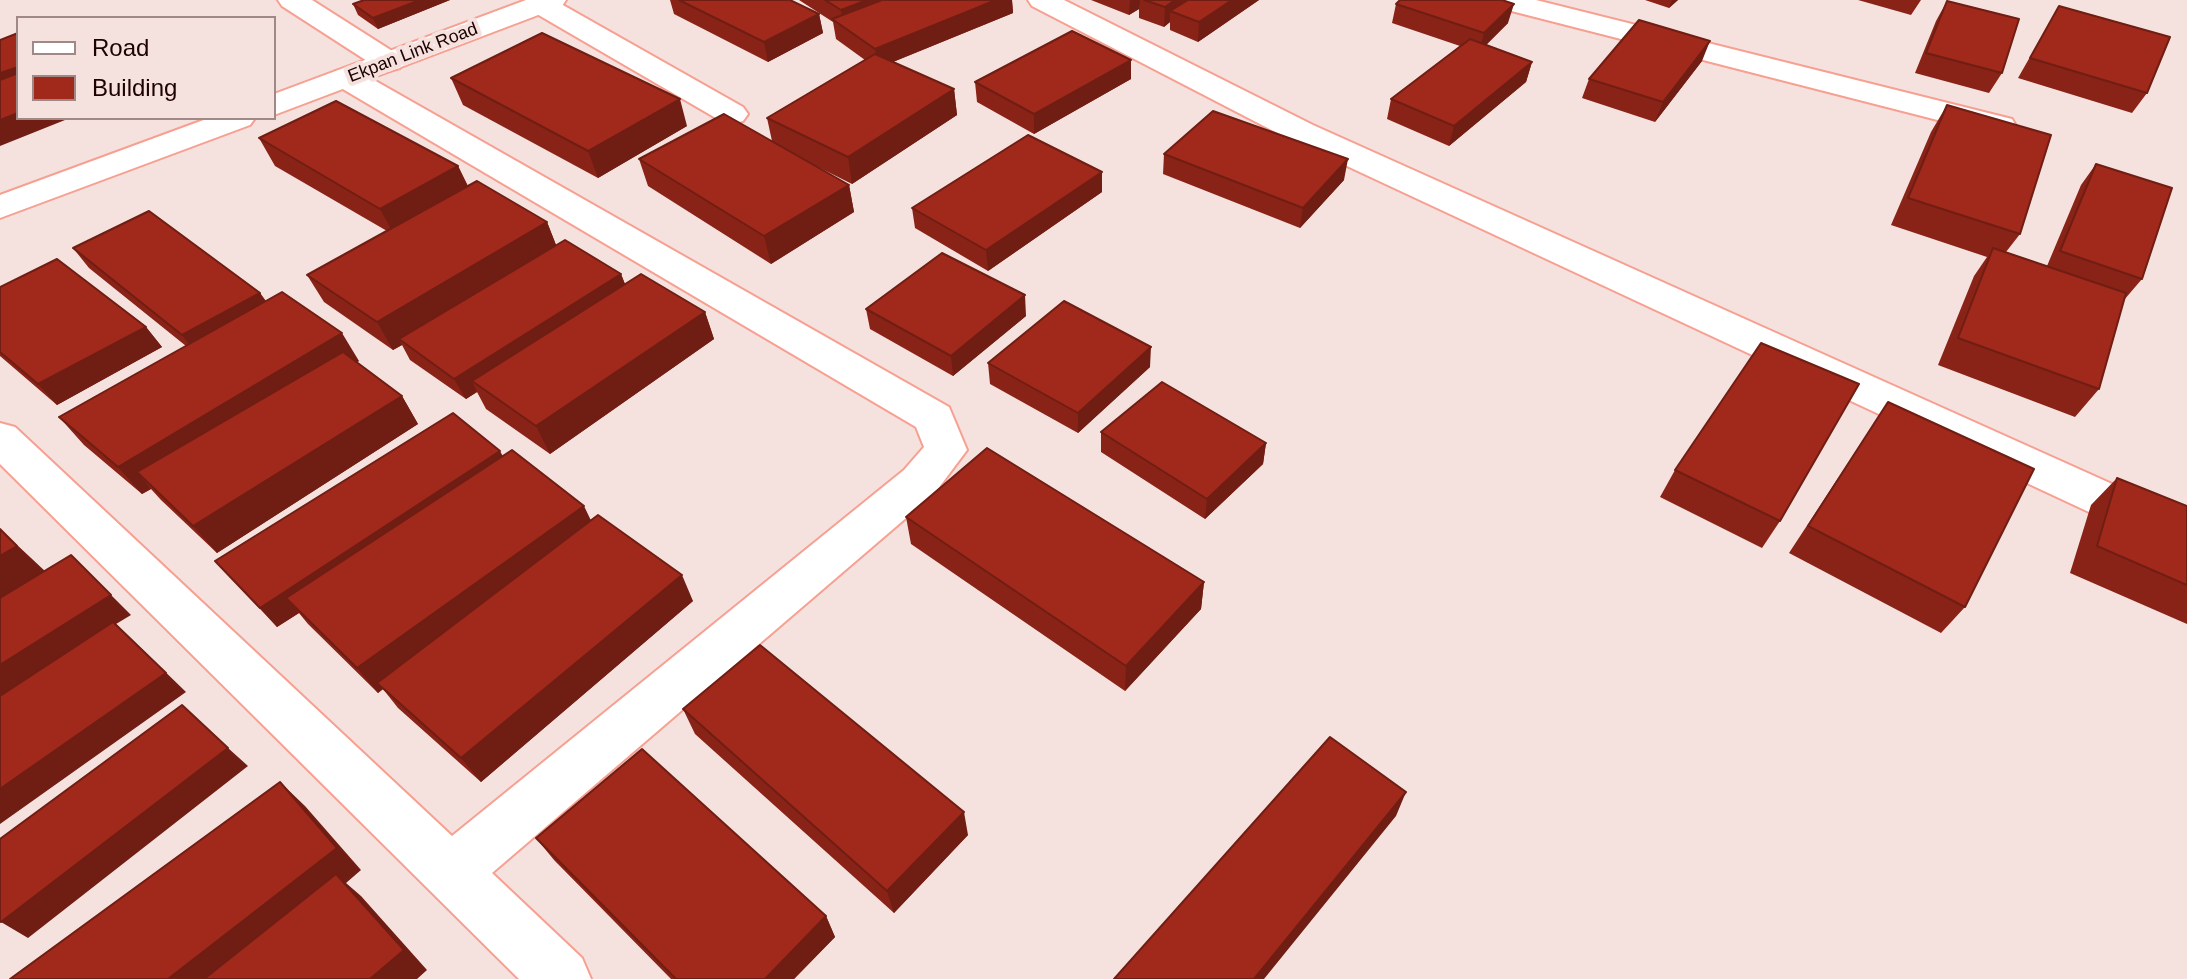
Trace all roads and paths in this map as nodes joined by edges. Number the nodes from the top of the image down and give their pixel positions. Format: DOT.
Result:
graph roads {
  1 [pos="292,0"];
  2 [pos="1042,0"];
  3 [pos="1502,0"];
  4 [pos="546,2"];
  5 [pos="389,62"];
  6 [pos="347,78"];
  7 [pos="276,104"];
  8 [pos="732,114"];
  9 [pos="234,120"];
  10 [pos="2028,133"];
  11 [pos="0,207"];
  12 [pos="0,438"];
  13 [pos="2105,500"];
  14 [pos="450,873"];
  15 [pos="561,979"];
  1 -- 5 [label="street"];
  2 -- 13 [label="street"];
  3 -- 10 [label="street"];
  4 -- 5 [label="street, Ekpan Link Road"];
  4 -- 8 [label="street"];
  5 -- 6 [label="street, Ekpan Link Road"];
  6 -- 7 [label="street, Ekpan Link Road"];
  6 -- 14 [label="street"];
  9 -- 11 [label="street"];
  12 -- 14 [label="street"];
  14 -- 15 [label="street"];
}
